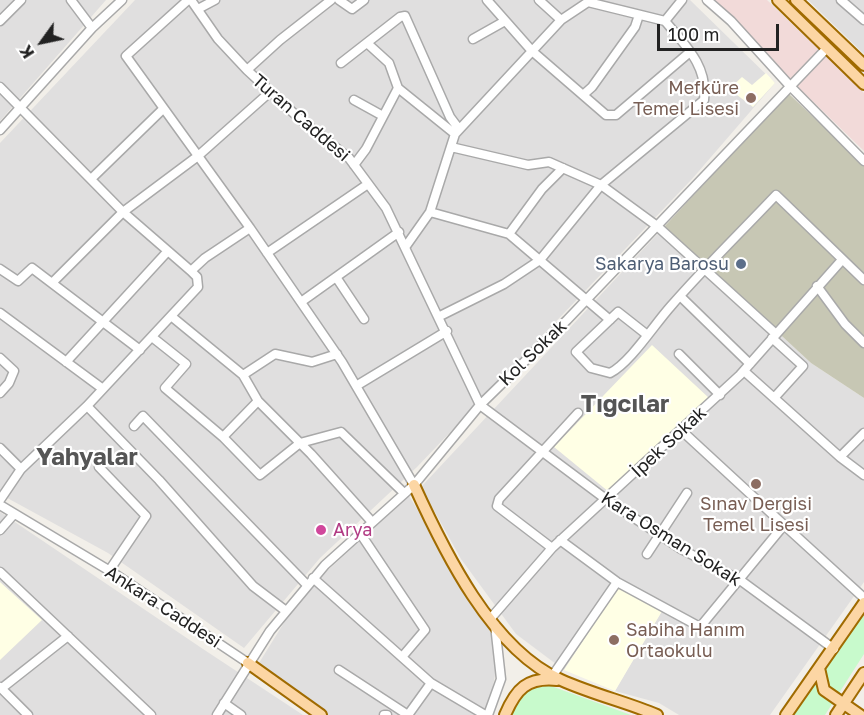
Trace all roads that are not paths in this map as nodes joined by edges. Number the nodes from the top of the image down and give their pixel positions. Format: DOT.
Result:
graph roads {
  1 [pos="21,0"];
  2 [pos="71,0"];
  3 [pos="122,0"];
  4 [pos="190,0"];
  5 [pos="215,0"];
  6 [pos="331,0"];
  7 [pos="339,0"];
  8 [pos="364,0"];
  9 [pos="487,0"];
  10 [pos="539,0"];
  11 [pos="682,0"];
  12 [pos="707,0"];
  13 [pos="778,0"];
  14 [pos="842,0"];
  15 [pos="587,1"];
  16 [pos="801,2"];
  17 [pos="198,9"];
  18 [pos="639,15"];
  19 [pos="561,20"];
  20 [pos="864,20"];
  21 [pos="0,21"];
  22 [pos="505,21"];
  23 [pos="665,21"];
  24 [pos="92,28"];
  25 [pos="473,39"];
  26 [pos="367,43"];
  27 [pos="827,48"];
  28 [pos="532,51"];
  29 [pos="690,52"];
  30 [pos="341,63"];
  31 [pos="864,65"];
  32 [pos="247,70"];
  33 [pos="864,84"];
  34 [pos="790,86"];
  35 [pos="0,87"];
  36 [pos="398,88"];
  37 [pos="270,92"];
  38 [pos="583,95"];
  39 [pos="354,100"];
  40 [pos="21,109"];
  41 [pos="163,109"];
  42 [pos="383,116"];
  43 [pos="0,130"];
  44 [pos="457,132"];
  45 [pos="451,147"];
  46 [pos="198,156"];
  47 [pos="864,160"];
  48 [pos="354,165"];
  49 [pos="563,168"];
  50 [pos="91,179"];
  51 [pos="368,184"];
  52 [pos="601,184"];
  53 [pos="123,212"];
  54 [pos="430,212"];
  55 [pos="657,226"];
  56 [pos="250,228"];
  57 [pos="399,232"];
  58 [pos="509,234"];
  59 [pos="406,246"];
  60 [pos="167,252"];
  61 [pos="267,253"];
  62 [pos="540,260"];
  63 [pos="841,261"];
  64 [pos="0,269"];
  65 [pos="705,270"];
  66 [pos="191,271"];
  67 [pos="336,277"];
  68 [pos="864,280"];
  69 [pos="53,282"];
  70 [pos="817,286"];
  71 [pos="680,296"];
  72 [pos="586,300"];
  73 [pos="301,302"];
  74 [pos="0,313"];
  75 [pos="171,316"];
  76 [pos="440,316"];
  77 [pos="364,319"];
  78 [pos="610,320"];
  79 [pos="105,321"];
  80 [pos="447,331"];
  81 [pos="646,334"];
  82 [pos="774,336"];
  83 [pos="152,337"];
  84 [pos="864,344"];
  85 [pos="140,350"];
  86 [pos="337,354"];
  87 [pos="679,354"];
  88 [pos="0,358"];
  89 [pos="66,362"];
  90 [pos="747,368"];
  91 [pos="243,375"];
  92 [pos="356,386"];
  93 [pos="103,389"];
  94 [pos="0,393"];
  95 [pos="720,394"];
  96 [pos="774,398"];
  97 [pos="258,402"];
  98 [pos="480,405"];
  99 [pos="87,406"];
  100 [pos="578,413"];
  101 [pos="134,426"];
  102 [pos="682,431"];
  103 [pos="864,432"];
  104 [pos="223,437"];
  105 [pos="300,443"];
  106 [pos="0,448"];
  107 [pos="541,453"];
  108 [pos="840,457"];
  109 [pos="99,466"];
  110 [pos="21,469"];
  111 [pos="864,475"];
  112 [pos="414,485"];
  113 [pos="404,493"];
  114 [pos="687,493"];
  115 [pos="0,500"];
  116 [pos="607,500"];
  117 [pos="0,505"];
  118 [pos="14,514"];
  119 [pos="372,522"];
  120 [pos="784,525"];
  121 [pos="0,530"];
  122 [pos="360,533"];
  123 [pos="659,535"];
  124 [pos="560,540"];
  125 [pos="552,548"];
  126 [pos="647,554"];
  127 [pos="110,571"];
  128 [pos="0,572"];
  129 [pos="740,580"];
  130 [pos="310,581"];
  131 [pos="617,582"];
  132 [pos="864,598"];
  133 [pos="864,603"];
  134 [pos="286,611"];
  135 [pos="492,620"];
  136 [pos="68,636"];
  137 [pos="834,649"];
  138 [pos="402,657"];
  139 [pos="248,663"];
  140 [pos="819,668"];
  141 [pos="339,670"];
  142 [pos="864,673"];
  143 [pos="557,678"];
  144 [pos="431,683"];
  145 [pos="1,688"];
  146 [pos="224,703"];
  147 [pos="844,703"];
  148 [pos="22,714"];
  149 [pos="151,715"];
  150 [pos="217,715"];
  151 [pos="241,715"];
  152 [pos="321,715"];
  153 [pos="406,715"];
  154 [pos="487,715"];
  155 [pos="505,715"];
  156 [pos="657,715"];
  157 [pos="786,715"];
  158 [pos="836,715"];
  159 [pos="860,715"];
  1 -- 21 [label="street"];
  2 -- 24 [label="street"];
  3 -- 24 [label="street"];
  4 -- 17 [label="street, Turan Caddesi"];
  4 -- 41 [label="street"];
  5 -- 17 [label="street"];
  6 -- 32 [label="street"];
  7 -- 8 [label="street"];
  9 -- 22 [label="street"];
  10 -- 19 [label="street"];
  11 -- 23 [label="street"];
  12 -- 34 [label="street"];
  13 -- 27 [label="main road"];
  14 -- 20 [label="street"];
  15 -- 18 [label="street"];
  15 -- 19 [label="street"];
  16 -- 31 [label="main road"];
  17 -- 32 [label="street, Turan Caddesi"];
  18 -- 23 [label="street"];
  18 -- 38 [label="street"];
  19 -- 28 [label="street"];
  22 -- 25 [label="street"];
  22 -- 28 [label="street"];
  23 -- 29 [label="street"];
  24 -- 40 [label="street"];
  26 -- 30 [label="street"];
  26 -- 36 [label="street"];
  26 -- 44 [label="street"];
  27 -- 33 [label="main road"];
  27 -- 34 [label="street, Kol Sokak"];
  28 -- 38 [label="street"];
  28 -- 44 [label="street"];
  29 -- 38 [label="street"];
  29 -- 52 [label="street"];
  32 -- 37 [label="street, Turan Caddesi"];
  34 -- 47 [label="street"];
  34 -- 55 [label="street, Kol Sokak"];
  35 -- 40 [label="street"];
  36 -- 42 [label="street"];
  36 -- 44 [label="street"];
  37 -- 46 [label="street"];
  37 -- 48 [label="street, Turan Caddesi"];
  39 -- 42 [label="street"];
  40 -- 43 [label="street"];
  40 -- 50 [label="street"];
  41 -- 46 [label="street"];
  41 -- 50 [label="street"];
  42 -- 48 [label="street"];
  44 -- 45 [label="street"];
  45 -- 49 [label="street"];
  45 -- 54 [label="street"];
  46 -- 53 [label="street"];
  46 -- 56 [label="street"];
  48 -- 51 [label="street, Turan Caddesi"];
  49 -- 52 [label="street"];
  49 -- 58 [label="street"];
  50 -- 53 [label="street"];
  51 -- 57 [label="street, Turan Caddesi"];
  51 -- 61 [label="street"];
  52 -- 55 [label="street"];
  52 -- 62 [label="street"];
  53 -- 60 [label="street"];
  53 -- 69 [label="street"];
  54 -- 58 [label="street"];
  54 -- 59 [label="street"];
  55 -- 65 [label="street"];
  55 -- 72 [label="street, Kol Sokak"];
  56 -- 61 [label="street"];
  56 -- 66 [label="street"];
  57 -- 59 [label="street, Turan Caddesi"];
  57 -- 67 [label="street"];
  58 -- 62 [label="street"];
  59 -- 76 [label="street, Turan Caddesi"];
  60 -- 66 [label="street"];
  60 -- 79 [label="street"];
  61 -- 73 [label="street"];
  62 -- 72 [label="street"];
  62 -- 76 [label="street"];
  63 -- 65 [label="street"];
  63 -- 68 [label="street"];
  63 -- 70 [label="street, İpek Sokak"];
  64 -- 69 [label="street"];
  65 -- 71 [label="street"];
  65 -- 82 [label="street"];
  66 -- 75 [label="street"];
  67 -- 73 [label="street"];
  67 -- 77 [label="street"];
  69 -- 79 [label="street"];
  70 -- 82 [label="street, İpek Sokak"];
  70 -- 84 [label="street"];
  71 -- 81 [label="street"];
  71 -- 90 [label="street"];
  72 -- 78 [label="street"];
  72 -- 98 [label="street, Kol Sokak"];
  73 -- 86 [label="street"];
  74 -- 89 [label="street"];
  75 -- 83 [label="street"];
  75 -- 91 [label="street"];
  76 -- 80 [label="street, Turan Caddesi"];
  78 -- 81 [label="street"];
  78 -- 81 [label="street"];
  79 -- 85 [label="street"];
  79 -- 89 [label="street"];
  80 -- 92 [label="street"];
  80 -- 98 [label="street, Turan Caddesi"];
  82 -- 90 [label="street, İpek Sokak"];
  82 -- 96 [label="street"];
  83 -- 85 [label="street"];
  83 -- 104 [label="street"];
  85 -- 93 [label="street"];
  86 -- 91 [label="street"];
  86 -- 92 [label="street"];
  87 -- 95 [label="street"];
  88 -- 94 [label="street"];
  89 -- 93 [label="street"];
  90 -- 95 [label="street, İpek Sokak"];
  90 -- 96 [label="street"];
  91 -- 97 [label="street"];
  92 -- 112 [label="street"];
  93 -- 99 [label="street"];
  95 -- 102 [label="street, İpek Sokak"];
  96 -- 108 [label="street"];
  97 -- 104 [label="street"];
  97 -- 105 [label="street"];
  98 -- 107 [label="street, Kara Osman Sokak"];
  98 -- 112 [label="street, Kol Sokak"];
  99 -- 110 [label="street"];
  99 -- 134 [label="street"];
  100 -- 107 [label="street"];
  101 -- 130 [label="street"];
  102 -- 116 [label="street, İpek Sokak"];
  102 -- 120 [label="street"];
  103 -- 108 [label="street"];
  104 -- 105 [label="street"];
  105 -- 113 [label="street"];
  105 -- 119 [label="street"];
  106 -- 110 [label="street"];
  107 -- 116 [label="street, Kara Osman Sokak"];
  107 -- 125 [label="street"];
  108 -- 111 [label="street"];
  109 -- 127 [label="street"];
  110 -- 115 [label="street"];
  112 -- 113 [label="street, Kol Sokak"];
  112 -- 135 [label="main road"];
  113 -- 119 [label="street, Kol Sokak"];
  114 -- 123 [label="street"];
  116 -- 123 [label="street, Kara Osman Sokak"];
  116 -- 124 [label="street, İpek Sokak"];
  117 -- 118 [label="street, Ankara Caddesi"];
  118 -- 121 [label="street"];
  118 -- 127 [label="street, Ankara Caddesi"];
  119 -- 122 [label="street, Kol Sokak"];
  120 -- 129 [label="street"];
  120 -- 132 [label="street"];
  122 -- 130 [label="street, Kol Sokak"];
  122 -- 138 [label="street"];
  123 -- 126 [label="street"];
  123 -- 129 [label="street, Kara Osman Sokak"];
  124 -- 125 [label="street, İpek Sokak"];
  124 -- 131 [label="street"];
  125 -- 135 [label="street, İpek Sokak"];
  127 -- 139 [label="street, Ankara Caddesi"];
  128 -- 136 [label="street"];
  129 -- 131 [label="street"];
  129 -- 137 [label="street, Kara Osman Sokak"];
  130 -- 134 [label="street, Kol Sokak"];
  130 -- 138 [label="street"];
  131 -- 143 [label="street"];
  133 -- 137 [label="main road"];
  134 -- 139 [label="street, Kol Sokak"];
  135 -- 143 [label="main road"];
  135 -- 154 [label="street"];
  136 -- 145 [label="street"];
  136 -- 149 [label="street"];
  137 -- 140 [label="main road"];
  138 -- 144 [label="street"];
  139 -- 146 [label="street, Kol Sokak"];
  139 -- 152 [label="main road, Ankara Caddesi"];
  140 -- 147 [label="main road"];
  140 -- 157 [label="main road"];
  141 -- 153 [label="street"];
  142 -- 147 [label="main road"];
  143 -- 155 [label="main road"];
  143 -- 156 [label="main road"];
  144 -- 153 [label="street"];
  144 -- 154 [label="street"];
  145 -- 148 [label="street"];
  146 -- 150 [label="street, Kol Sokak"];
  146 -- 151 [label="street"];
  147 -- 158 [label="main road"];
  147 -- 159 [label="main road"];
}
